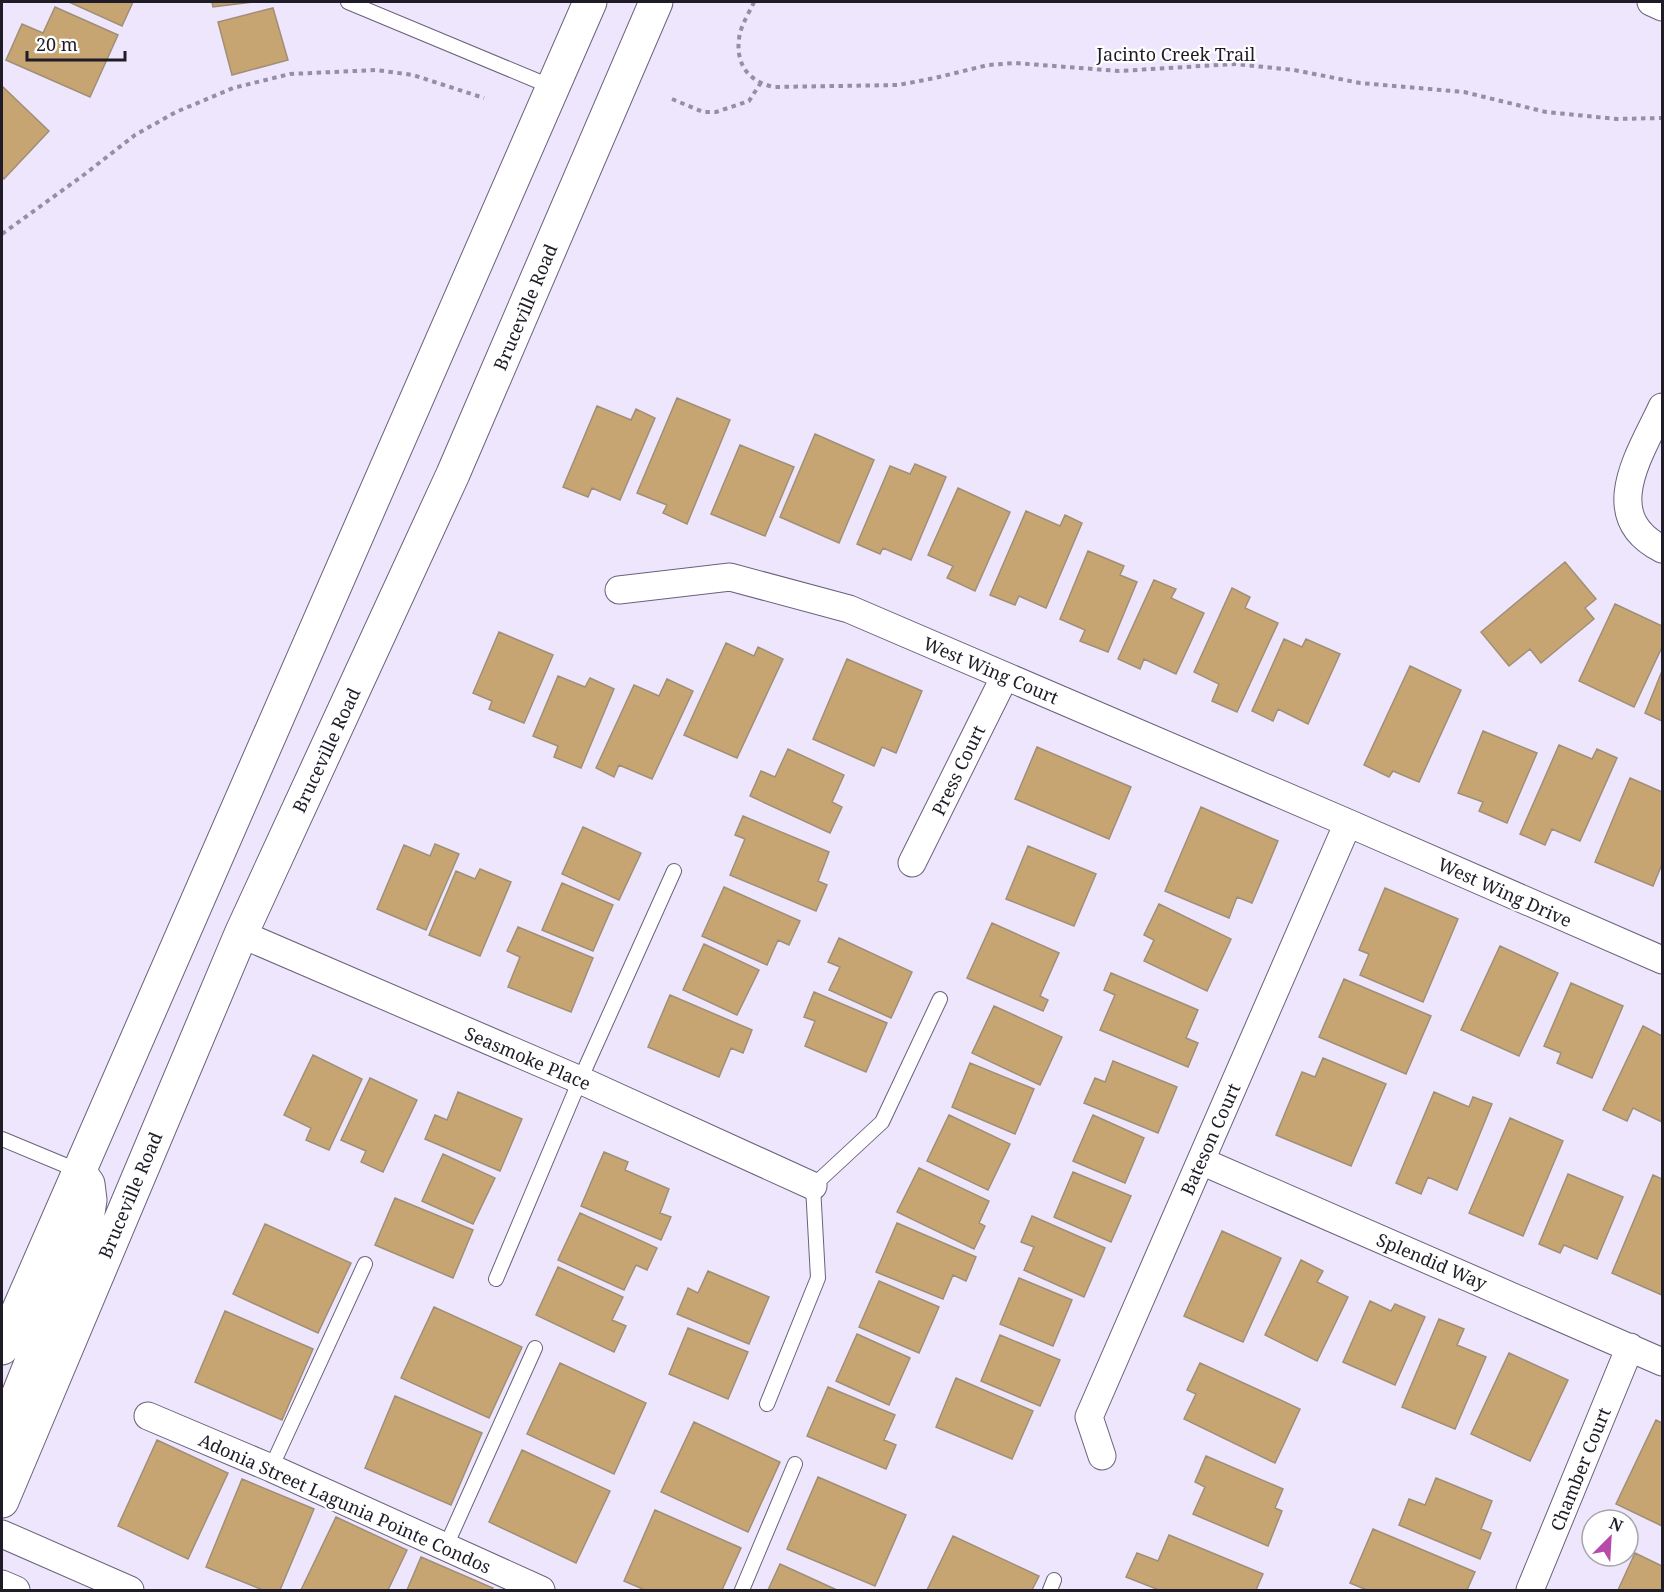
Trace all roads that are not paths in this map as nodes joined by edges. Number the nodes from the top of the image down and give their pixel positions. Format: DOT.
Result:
graph roads {
  1 [pos="348,2"];
  2 [pos="590,2"];
  3 [pos="656,2"];
  4 [pos="1651,2"];
  5 [pos="1662,7"];
  6 [pos="552,87"];
  7 [pos="1662,407"];
  8 [pos="1662,549"];
  9 [pos="619,590"];
  10 [pos="1005,676"];
  11 [pos="1348,823"];
  12 [pos="912,863"];
  13 [pos="674,871"];
  14 [pos="241,934"];
  15 [pos="1662,960"];
  16 [pos="940,999"];
  17 [pos="580,1080"];
  18 [pos="2,1139"];
  19 [pos="1201,1161"];
  20 [pos="79,1171"];
  21 [pos="813,1186"];
  22 [pos="365,1264"];
  23 [pos="496,1279"];
  24 [pos="1630,1347"];
  25 [pos="2,1348"];
  26 [pos="535,1348"];
  27 [pos="1662,1362"];
  28 [pos="767,1404"];
  29 [pos="148,1416"];
  30 [pos="1102,1456"];
  31 [pos="795,1464"];
  32 [pos="271,1468"];
  33 [pos="7,1487"];
  34 [pos="2,1534"];
  35 [pos="446,1546"];
  36 [pos="2,1584"];
  37 [pos="16,1590"];
  38 [pos="130,1590"];
  39 [pos="541,1590"];
  40 [pos="742,1590"];
  41 [pos="1530,1590"];
  1 -- 6 [label="lane"];
  2 -- 6 [label="main road"];
  3 -- 14 [label="main road, Bruceville Road"];
  4 -- 5 [label="street"];
  6 -- 20 [label="main road"];
  7 -- 8 [label="street"];
  9 -- 10 [label="street, West Wing Court"];
  10 -- 11 [label="street, West Wing Court"];
  10 -- 12 [label="street, Press Court"];
  11 -- 15 [label="street, West Wing Drive"];
  11 -- 19 [label="street, Bateson Court"];
  13 -- 17 [label="lane"];
  14 -- 17 [label="street, Seasmoke Place"];
  14 -- 33 [label="main road, Bruceville Road"];
  16 -- 21 [label="lane"];
  17 -- 21 [label="street, Seasmoke Place"];
  17 -- 23 [label="lane"];
  18 -- 20 [label="lane"];
  19 -- 24 [label="street, Splendid Way"];
  19 -- 30 [label="street, Bateson Court"];
  20 -- 25 [label="main road"];
  20 -- 33 [label="main road"];
  21 -- 28 [label="lane"];
  22 -- 32 [label="lane"];
  24 -- 27 [label="street, Splendid Way"];
  24 -- 41 [label="street, Chamber Court"];
  26 -- 35 [label="lane"];
  29 -- 32 [label="street, Adonia Street Lagunia Pointe Condos"];
  31 -- 40 [label="lane"];
  32 -- 35 [label="street, Adonia Street Lagunia Pointe Condos"];
  34 -- 38 [label="street"];
  35 -- 39 [label="street, Adonia Street Lagunia Pointe Condos"];
  36 -- 37 [label="street"];
}
